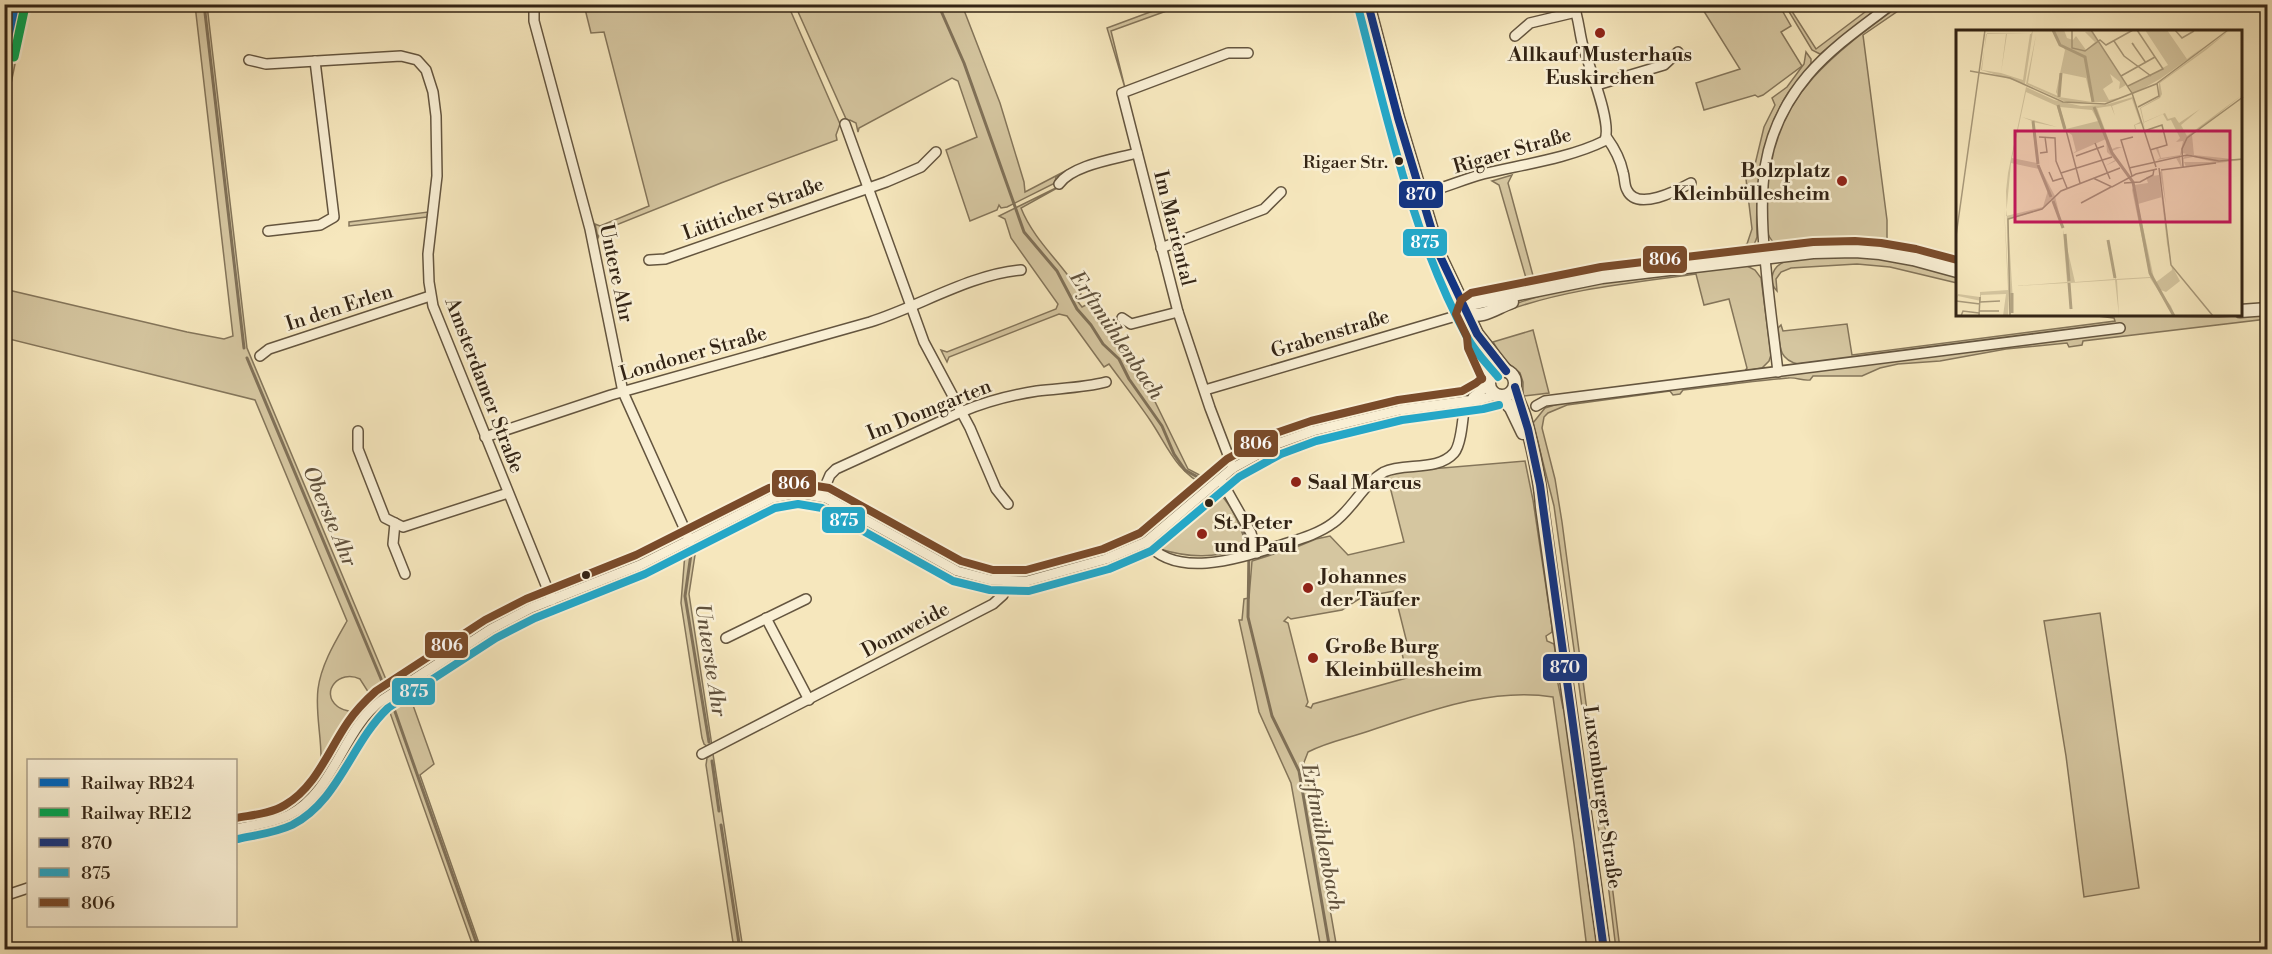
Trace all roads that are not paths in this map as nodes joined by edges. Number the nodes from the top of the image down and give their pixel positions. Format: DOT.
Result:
graph roads {
  1 [pos="534,4"];
  2 [pos="1368,4"];
  3 [pos="1892,4"];
  4 [pos="1575,8"];
  5 [pos="1515,36"];
  6 [pos="1678,52"];
  7 [pos="1248,53"];
  8 [pos="249,60"];
  9 [pos="315,61"];
  10 [pos="1598,85"];
  11 [pos="845,124"];
  12 [pos="1607,135"];
  13 [pos="936,152"];
  14 [pos="1137,153"];
  15 [pos="1691,183"];
  16 [pos="1059,184"];
  17 [pos="868,187"];
  18 [pos="1281,192"];
  19 [pos="1420,194"];
  20 [pos="268,231"];
  21 [pos="1161,248"];
  22 [pos="1764,258"];
  23 [pos="649,260"];
  24 [pos="1021,270"];
  25 [pos="1956,271"];
  26 [pos="430,296"];
  27 [pos="911,307"];
  28 [pos="2268,309"];
  29 [pos="2242,311"];
  30 [pos="1178,312"];
  31 [pos="1466,313"];
  32 [pos="1122,318"];
  33 [pos="2121,328"];
  34 [pos="1477,334"];
  35 [pos="260,356"];
  36 [pos="1506,371"];
  37 [pos="1778,372"];
  38 [pos="1106,382"];
  39 [pos="1515,387"];
  40 [pos="1494,388"];
  41 [pos="1205,390"];
  42 [pos="623,392"];
  43 [pos="1466,401"];
  44 [pos="1536,406"];
  45 [pos="961,412"];
  46 [pos="358,431"];
  47 [pos="484,437"];
  48 [pos="1233,468"];
  49 [pos="1216,484"];
  50 [pos="508,493"];
  51 [pos="821,496"];
  52 [pos="1008,504"];
  53 [pos="1542,507"];
  54 [pos="395,523"];
  55 [pos="690,541"];
  56 [pos="1146,542"];
  57 [pos="1252,554"];
  58 [pos="405,574"];
  59 [pos="1009,581"];
  60 [pos="806,599"];
  61 [pos="552,600"];
  62 [pos="766,618"];
  63 [pos="726,638"];
  64 [pos="809,700"];
  65 [pos="702,754"];
  66 [pos="237,829"];
  67 [pos="27,888"];
  68 [pos="4,896"];
  69 [pos="1604,950"];
  1 -- 42 [label="street, Untere Ahr"];
  2 -- 19 [label="street, Luxemburger Straße"];
  3 -- 22 [label="street"];
  4 -- 5 [label="street"];
  4 -- 10 [label="street"];
  6 -- 10 [label="street"];
  7 -- 14 [label="street, Im Mariental"];
  8 -- 9 [label="street, Amsterdamer Straße"];
  9 -- 20 [label="street"];
  9 -- 26 [label="street, Amsterdamer Straße"];
  10 -- 12 [label="street"];
  11 -- 17 [label="street"];
  12 -- 15 [label="street"];
  12 -- 19 [label="street, Rigaer Straße"];
  13 -- 17 [label="street, Lütticher Straße"];
  14 -- 16 [label="street, Im Mariental"];
  14 -- 21 [label="street, Im Mariental"];
  17 -- 23 [label="street, Lütticher Straße"];
  17 -- 27 [label="street"];
  18 -- 21 [label="street"];
  19 -- 31 [label="street, Luxemburger Straße"];
  21 -- 30 [label="street, Im Mariental"];
  22 -- 25 [label="street"];
  22 -- 31 [label="street"];
  22 -- 37 [label="street"];
  24 -- 27 [label="street, Londoner Straße"];
  26 -- 35 [label="street, In den Erlen"];
  26 -- 47 [label="street, Amsterdamer Straße"];
  27 -- 42 [label="street, Londoner Straße"];
  27 -- 45 [label="street"];
  28 -- 29 [label="street"];
  30 -- 32 [label="street"];
  30 -- 41 [label="street, Im Mariental"];
  31 -- 34 [label="street, Luxemburger Straße"];
  31 -- 41 [label="street, Grabenstraße"];
  33 -- 37 [label="street"];
  34 -- 36 [label="street, Luxemburger Straße"];
  34 -- 40 [label="street, Luxemburger Straße"];
  36 -- 39 [label="street"];
  36 -- 40 [label="street"];
  37 -- 44 [label="street"];
  38 -- 45 [label="street, Im Domgarten"];
  39 -- 40 [label="street"];
  39 -- 53 [label="street, Luxemburger Straße"];
  40 -- 43 [label="street"];
  40 -- 53 [label="street, Luxemburger Straße"];
  41 -- 48 [label="street, Im Mariental"];
  42 -- 47 [label="street, Londoner Straße"];
  42 -- 55 [label="street, Untere Ahr"];
  43 -- 48 [label="street"];
  43 -- 57 [label="street"];
  45 -- 51 [label="street, Im Domgarten"];
  45 -- 52 [label="street"];
  46 -- 54 [label="street"];
  47 -- 50 [label="street, Amsterdamer Straße"];
  48 -- 49 [label="street"];
  49 -- 56 [label="street"];
  49 -- 57 [label="street"];
  50 -- 54 [label="street"];
  50 -- 61 [label="street, Amsterdamer Straße"];
  51 -- 55 [label="street"];
  51 -- 59 [label="street"];
  53 -- 69 [label="street, Luxemburger Straße"];
  54 -- 58 [label="street"];
  55 -- 61 [label="street"];
  56 -- 57 [label="street"];
  56 -- 59 [label="street"];
  59 -- 64 [label="street, Domweide"];
  60 -- 62 [label="street"];
  61 -- 66 [label="street"];
  62 -- 63 [label="street"];
  62 -- 64 [label="street"];
  64 -- 65 [label="street, Domweide"];
  67 -- 68 [label="street"];
}
